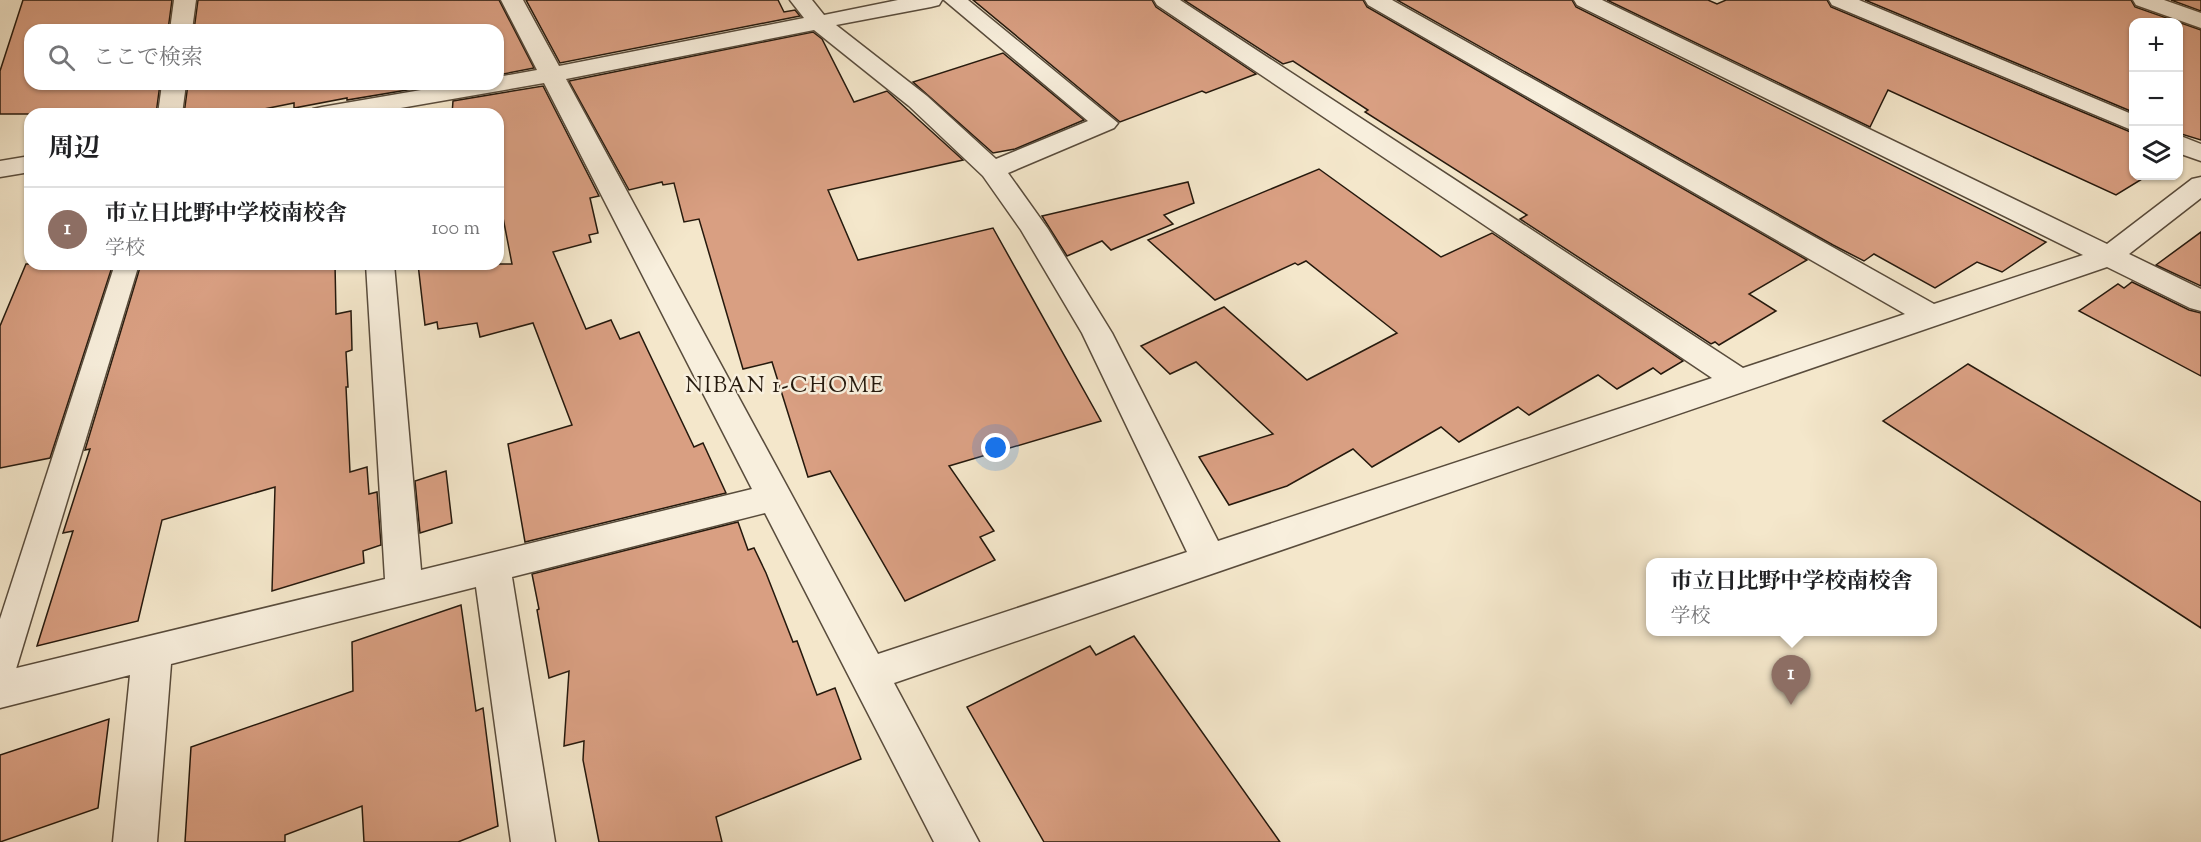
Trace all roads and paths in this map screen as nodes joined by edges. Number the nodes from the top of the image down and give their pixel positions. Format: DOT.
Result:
graph roads {
  1 [pos="185,0"];
  2 [pos="512,0"];
  3 [pos="931,0"];
  4 [pos="955,0"];
  5 [pos="1165,0"];
  6 [pos="1376,0"];
  7 [pos="1585,0"];
  8 [pos="1840,0"];
  9 [pos="2145,0"];
  10 [pos="809,11"];
  11 [pos="2201,21"];
  12 [pos="182,24"];
  13 [pos="552,75"];
  14 [pos="504,84"];
  15 [pos="173,90"];
  16 [pos="474,90"];
  17 [pos="171,108"];
  18 [pos="379,108"];
  19 [pos="2129,122"];
  20 [pos="2183,145"];
  21 [pos="2201,153"];
  22 [pos="24,165"];
  23 [pos="0,169"];
  24 [pos="992,170"];
  25 [pos="2201,185"];
  26 [pos="2109,256"];
  27 [pos="125,270"];
  28 [pos="380,270"];
  29 [pos="2201,301"];
  30 [pos="1932,315"];
  31 [pos="1740,381"];
  32 [pos="776,497"];
  33 [pos="1209,560"];
  34 [pos="492,568"];
  35 [pos="404,590"];
  36 [pos="152,652"];
  37 [pos="0,669"];
  38 [pos="869,674"];
  39 [pos="0,690"];
  40 [pos="129,840"];
  41 [pos="533,842"];
  42 [pos="957,842"];
  1 -- 12 [label="street"];
  2 -- 13 [label="street"];
  3 -- 10 [label="street"];
  4 -- 24 [label="street"];
  5 -- 31 [label="street"];
  6 -- 30 [label="street"];
  7 -- 26 [label="street"];
  8 -- 19 [label="street"];
  9 -- 11 [label="street"];
  10 -- 13 [label="street"];
  10 -- 24 [label="street"];
  13 -- 14 [label="street"];
  13 -- 32 [label="street"];
  15 -- 17 [label="street"];
  16 -- 18 [label="street"];
  20 -- 21 [label="street"];
  22 -- 23 [label="street"];
  24 -- 33 [label="street"];
  25 -- 26 [label="street"];
  26 -- 29 [label="street"];
  26 -- 30 [label="street"];
  27 -- 37 [label="lane"];
  28 -- 35 [label="street"];
  30 -- 31 [label="street"];
  31 -- 33 [label="street"];
  32 -- 34 [label="street"];
  32 -- 38 [label="street"];
  33 -- 38 [label="street"];
  34 -- 35 [label="street"];
  34 -- 41 [label="street"];
  35 -- 36 [label="street"];
  36 -- 39 [label="street"];
  36 -- 40 [label="street"];
  38 -- 42 [label="street"];
}
